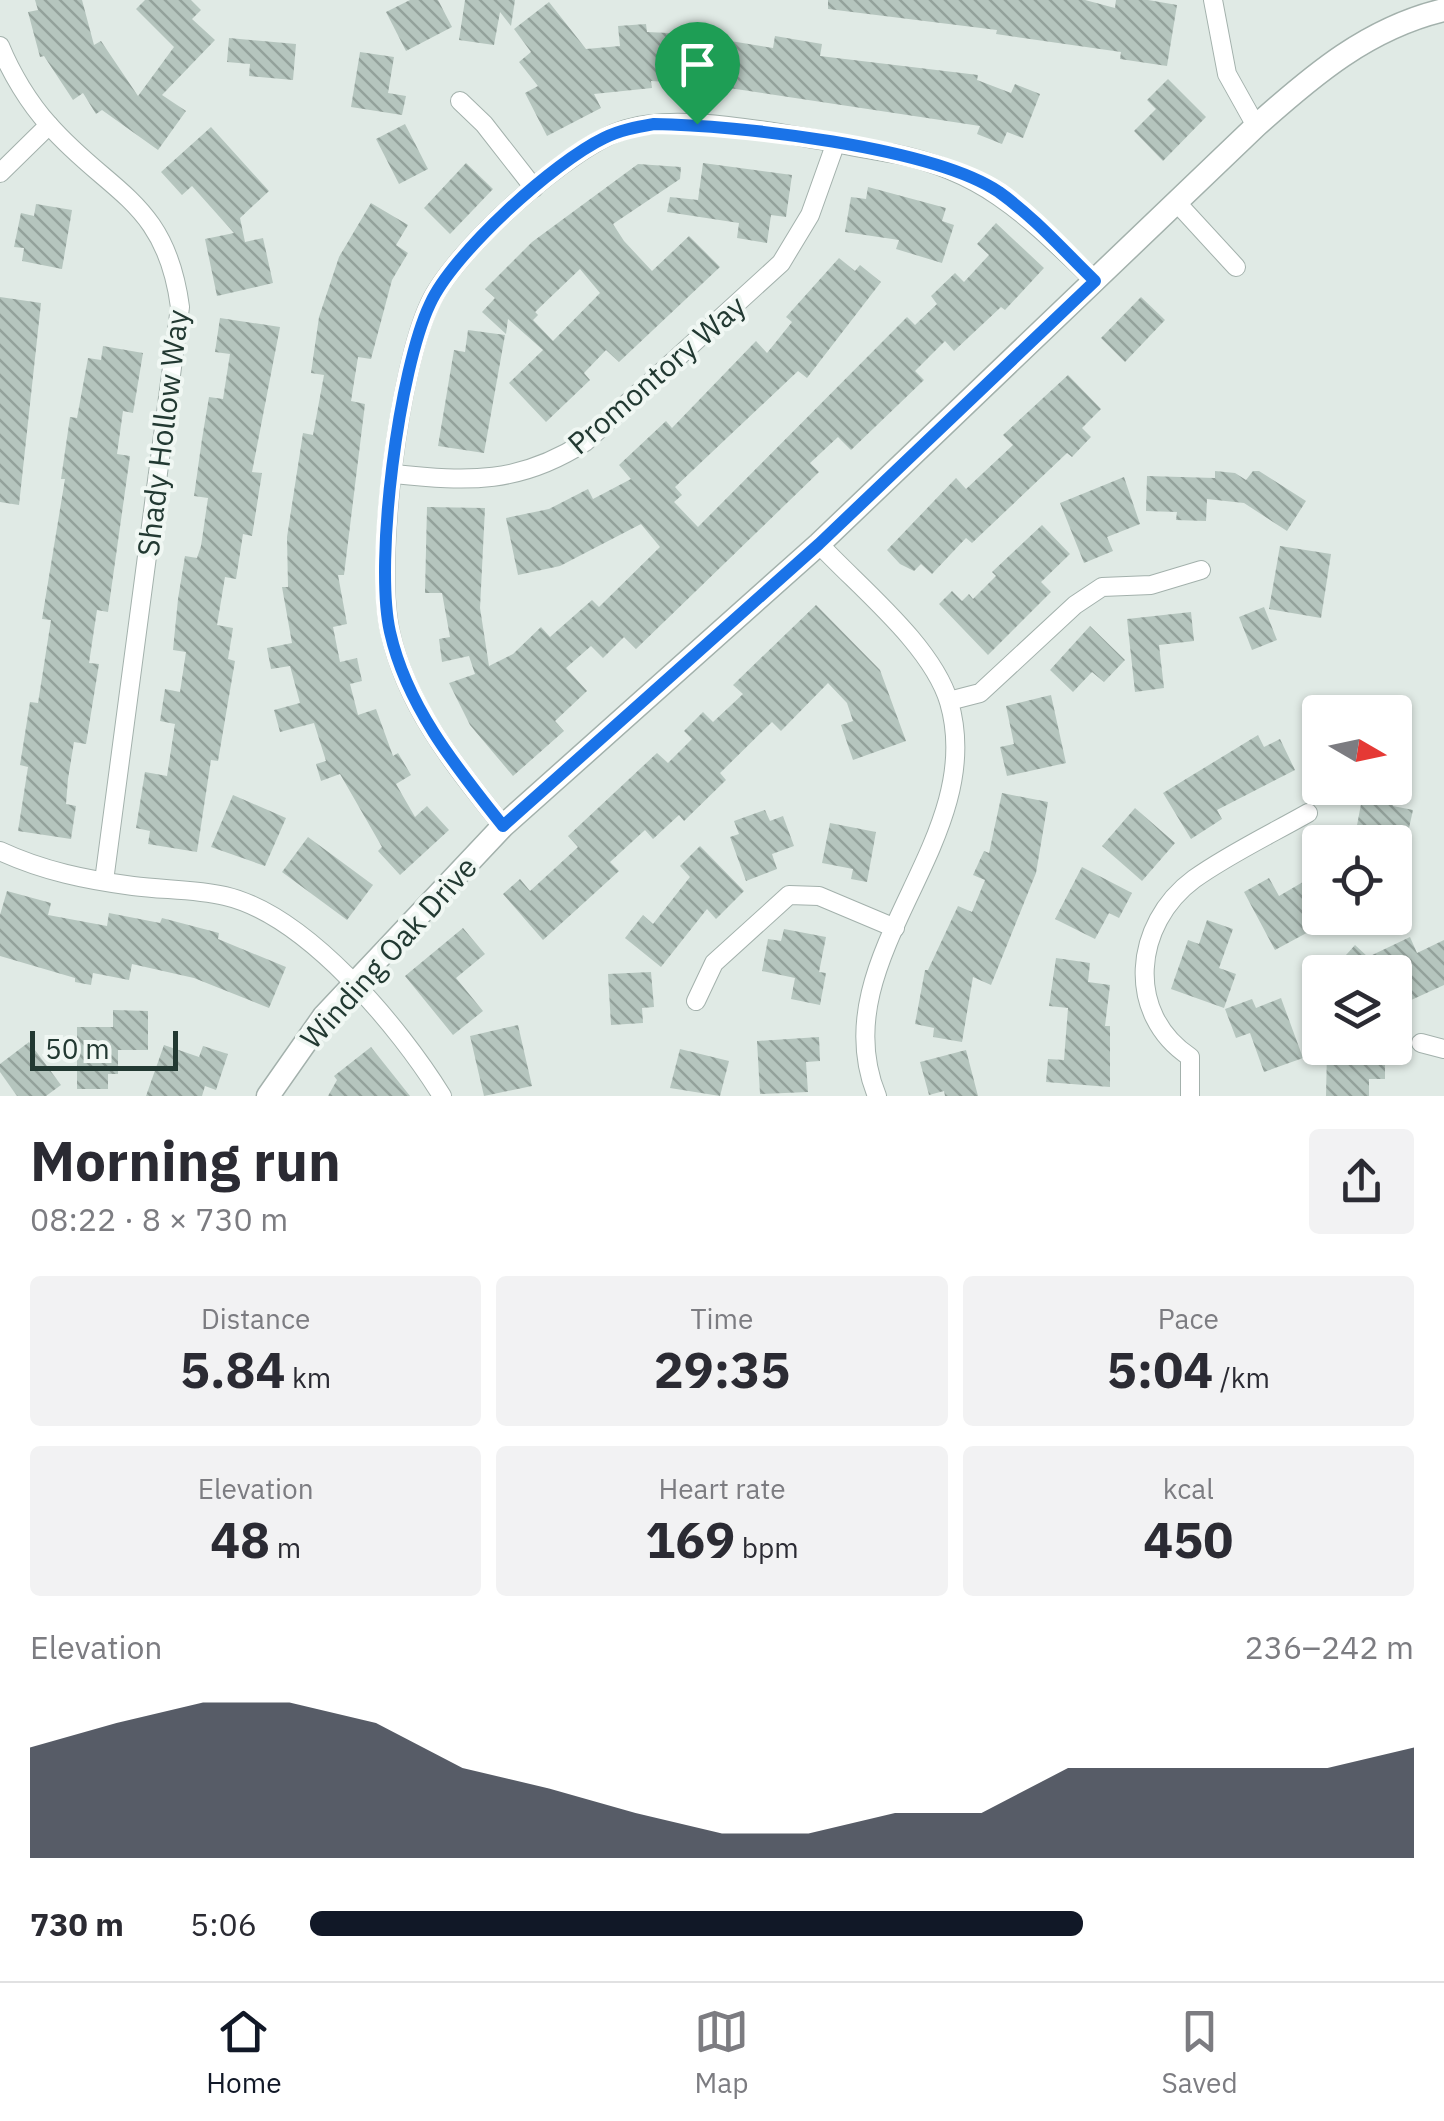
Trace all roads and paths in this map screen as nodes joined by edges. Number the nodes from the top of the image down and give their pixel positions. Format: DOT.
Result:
graph roads {
  1 [pos="1212,0"];
  2 [pos="1444,10"];
  3 [pos="0,46"];
  4 [pos="460,101"];
  5 [pos="49,125"];
  6 [pos="1256,126"];
  7 [pos="834,144"];
  8 [pos="0,173"];
  9 [pos="534,188"];
  10 [pos="1179,205"];
  11 [pos="1236,266"];
  12 [pos="1095,281"];
  13 [pos="394,474"];
  14 [pos="819,544"];
  15 [pos="1202,570"];
  16 [pos="949,701"];
  17 [pos="1308,812"];
  18 [pos="503,826"];
  19 [pos="0,851"];
  20 [pos="104,881"];
  21 [pos="895,928"];
  22 [pos="353,983"];
  23 [pos="696,1001"];
  24 [pos="1421,1043"];
  25 [pos="1444,1049"];
  26 [pos="268,1096"];
  27 [pos="442,1096"];
  28 [pos="876,1096"];
  29 [pos="1190,1096"];
  1 -- 6 [label="street"];
  2 -- 6 [label="street, Winding Oak Drive"];
  3 -- 5 [label="street, Shady Hollow Way"];
  4 -- 9 [label="street"];
  5 -- 8 [label="street"];
  5 -- 20 [label="street, Shady Hollow Way"];
  6 -- 10 [label="street, Winding Oak Drive"];
  7 -- 9 [label="street"];
  7 -- 12 [label="street"];
  7 -- 13 [label="street, Promontory Way"];
  9 -- 13 [label="street"];
  10 -- 11 [label="street"];
  10 -- 12 [label="street, Winding Oak Drive"];
  12 -- 14 [label="street, Winding Oak Drive"];
  13 -- 18 [label="street"];
  14 -- 16 [label="street"];
  14 -- 18 [label="street, Winding Oak Drive"];
  15 -- 16 [label="street"];
  16 -- 21 [label="street"];
  17 -- 29 [label="street"];
  18 -- 22 [label="street, Winding Oak Drive"];
  19 -- 20 [label="street"];
  20 -- 22 [label="street"];
  21 -- 23 [label="street"];
  21 -- 28 [label="street"];
  22 -- 26 [label="street, Winding Oak Drive"];
  22 -- 27 [label="street"];
  24 -- 25 [label="street"];
}
